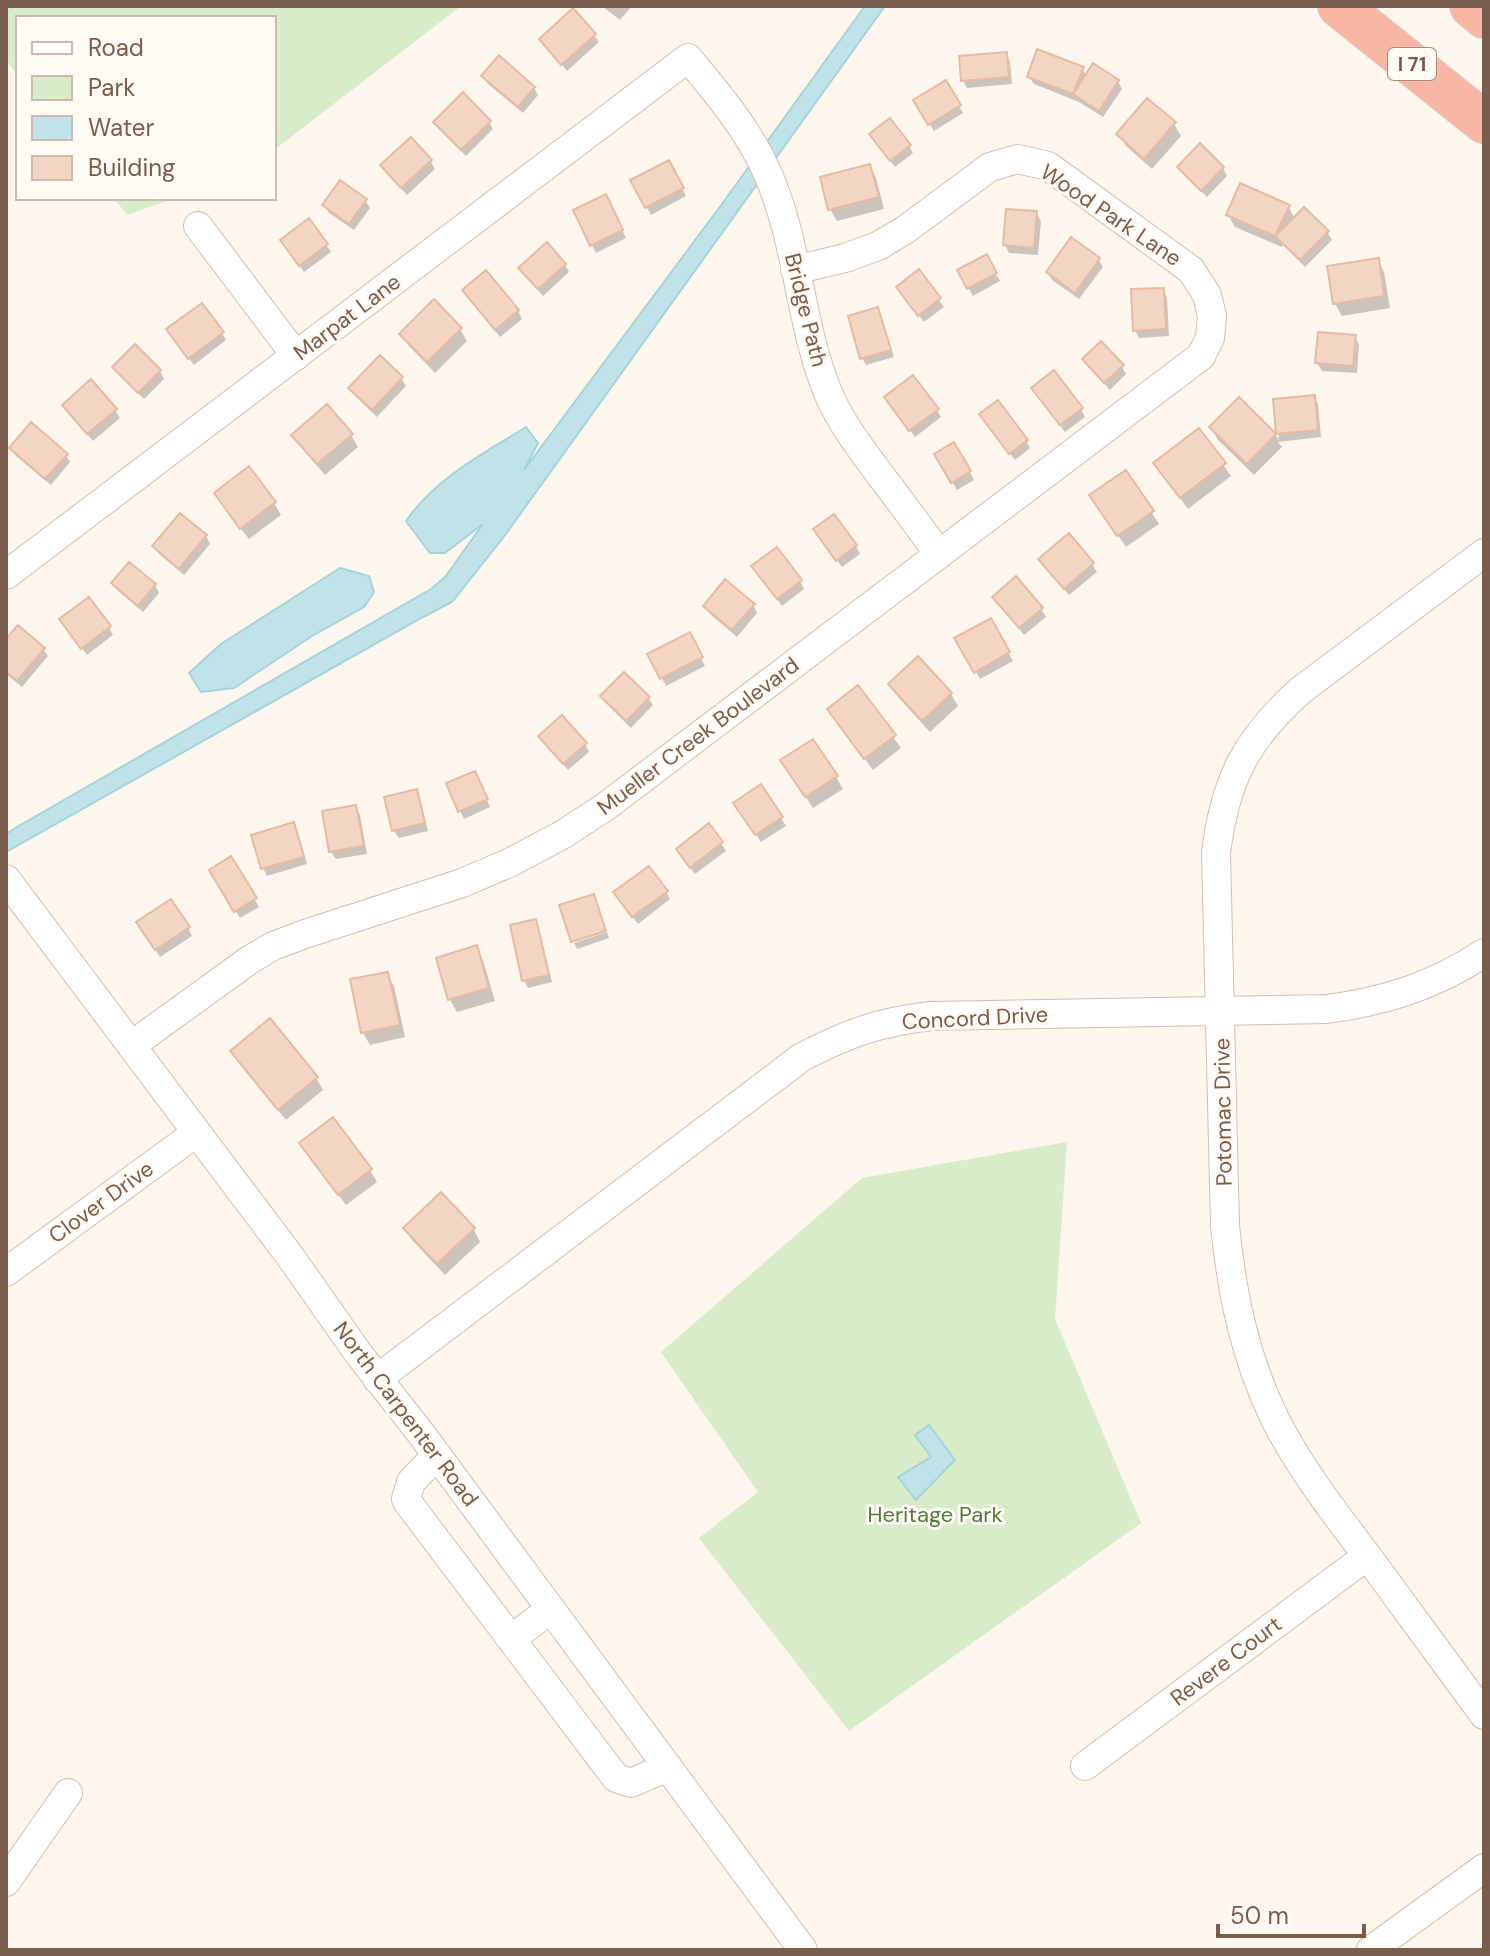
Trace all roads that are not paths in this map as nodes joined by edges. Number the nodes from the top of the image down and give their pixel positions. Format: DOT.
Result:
graph roads {
  1 [pos="1339,6"];
  2 [pos="1471,6"];
  3 [pos="1484,17"];
  4 [pos="688,58"];
  5 [pos="1484,122"];
  6 [pos="198,226"];
  7 [pos="795,270"];
  8 [pos="1210,338"];
  9 [pos="296,356"];
  10 [pos="1484,553"];
  11 [pos="939,554"];
  12 [pos="6,575"];
  13 [pos="6,879"];
  14 [pos="1484,953"];
  15 [pos="1221,1011"];
  16 [pos="132,1045"];
  17 [pos="196,1133"];
  18 [pos="6,1272"];
  19 [pos="377,1379"];
  20 [pos="437,1455"];
  21 [pos="1367,1556"];
  22 [pos="551,1609"];
  23 [pos="511,1639"];
  24 [pos="1484,1715"];
  25 [pos="1085,1766"];
  26 [pos="668,1767"];
  27 [pos="68,1793"];
  28 [pos="1484,1868"];
  29 [pos="6,1882"];
  30 [pos="803,1950"];
  31 [pos="1371,1950"];
  1 -- 5 [label="highway, I 71"];
  2 -- 3 [label="highway"];
  4 -- 7 [label="street, Bridge Path"];
  4 -- 9 [label="street, Marpat Lane"];
  6 -- 9 [label="street"];
  7 -- 8 [label="street, Wood Park Lane"];
  7 -- 11 [label="street, Bridge Path"];
  8 -- 11 [label="street, Mueller Creek Boulevard"];
  9 -- 12 [label="street, Marpat Lane"];
  10 -- 15 [label="street, Potomac Drive"];
  11 -- 16 [label="street, Mueller Creek Boulevard"];
  13 -- 16 [label="street, North Carpenter Road"];
  14 -- 15 [label="street, Concord Drive"];
  15 -- 19 [label="street, Concord Drive"];
  15 -- 21 [label="street, Potomac Drive"];
  16 -- 17 [label="street, North Carpenter Road"];
  17 -- 18 [label="street, Clover Drive"];
  17 -- 19 [label="street, North Carpenter Road"];
  19 -- 20 [label="street, North Carpenter Road"];
  20 -- 22 [label="street, North Carpenter Road"];
  20 -- 23 [label="street"];
  21 -- 24 [label="street, Potomac Drive"];
  21 -- 25 [label="street, Revere Court"];
  22 -- 23 [label="street"];
  22 -- 26 [label="street, North Carpenter Road"];
  23 -- 26 [label="street"];
  26 -- 30 [label="street, North Carpenter Road"];
  27 -- 29 [label="street"];
  28 -- 31 [label="street"];
}
